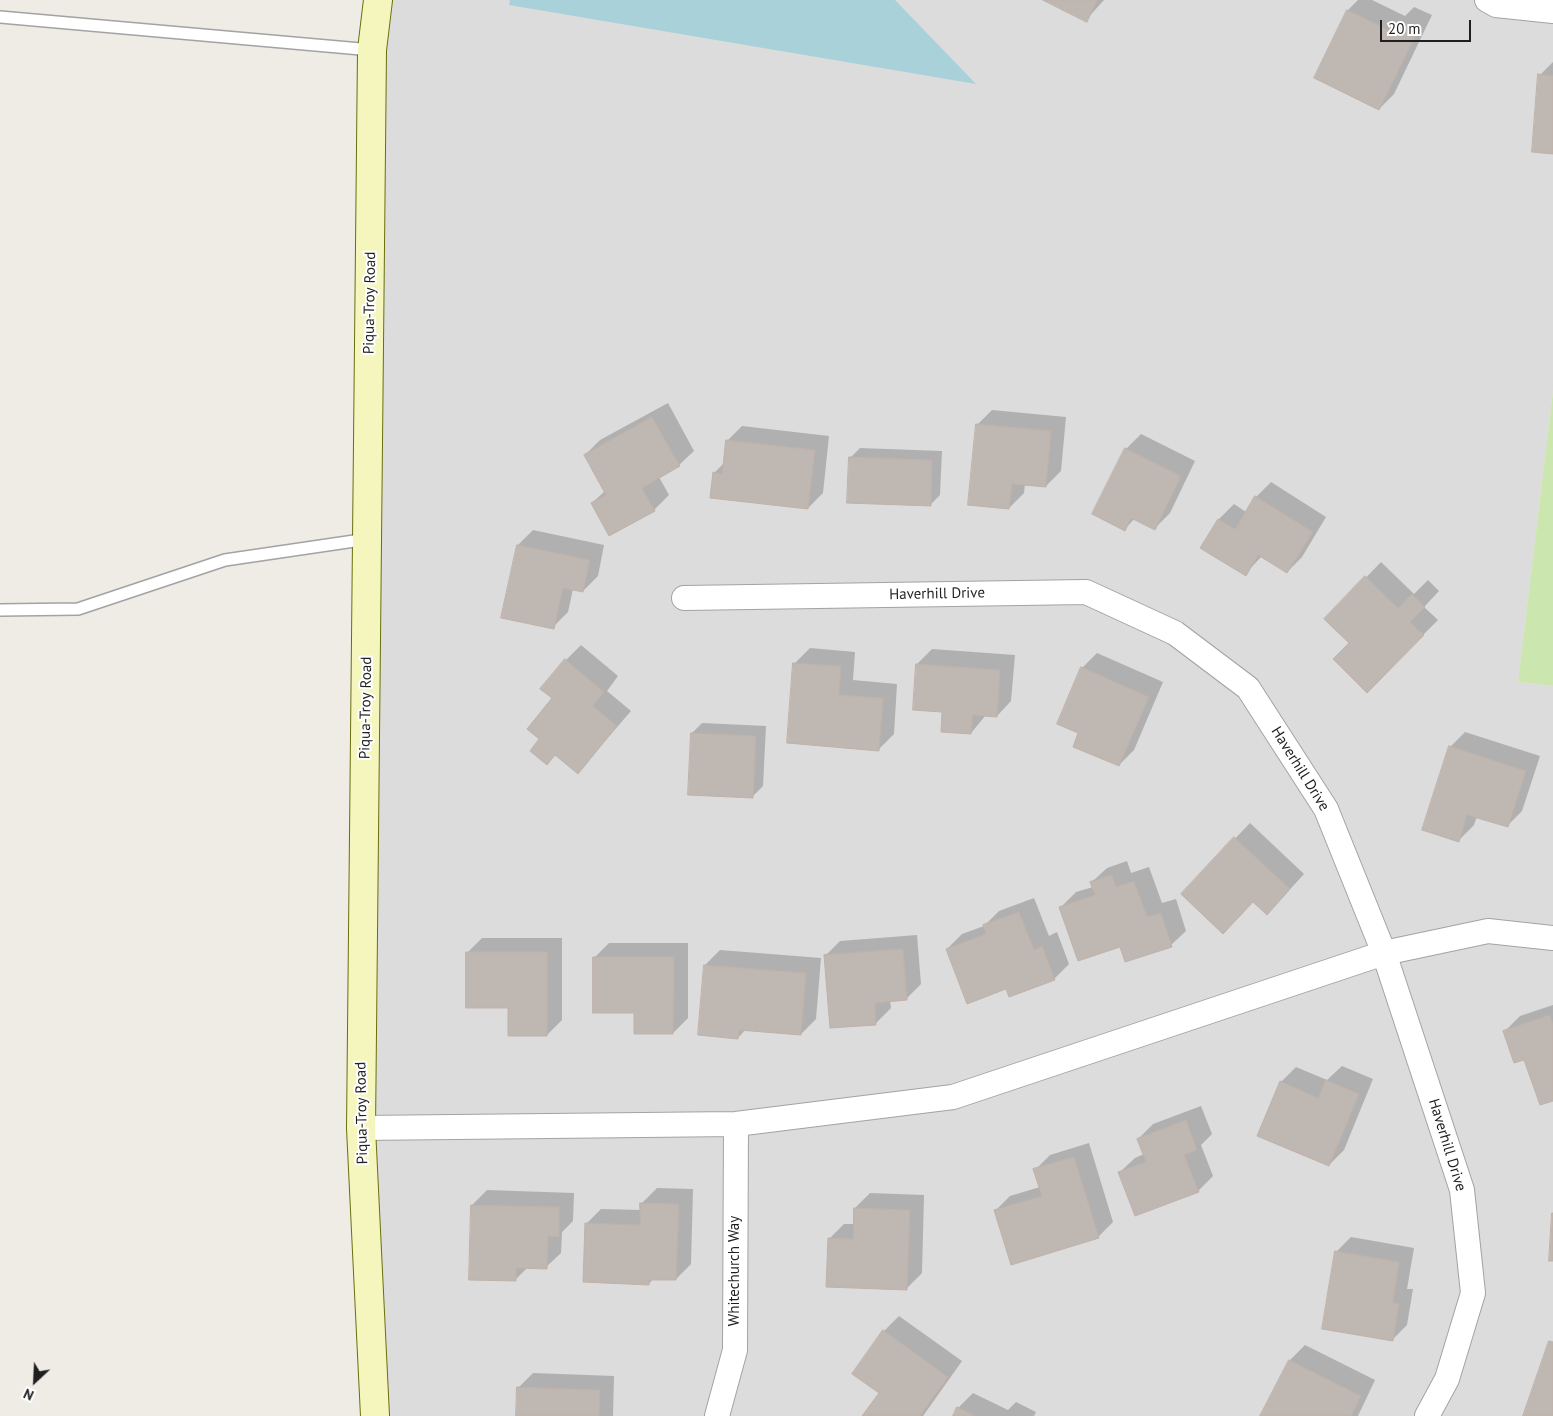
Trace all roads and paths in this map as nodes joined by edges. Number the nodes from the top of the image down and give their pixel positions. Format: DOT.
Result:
graph roads {
  1 [pos="378,0"];
  2 [pos="1487,0"];
  3 [pos="1553,11"];
  4 [pos="0,17"];
  5 [pos="372,50"];
  6 [pos="368,539"];
  7 [pos="684,598"];
  8 [pos="0,610"];
  9 [pos="1553,938"];
  10 [pos="1384,953"];
  11 [pos="736,1124"];
  12 [pos="361,1128"];
  13 [pos="375,1416"];
  14 [pos="718,1416"];
  15 [pos="1427,1416"];
  1 -- 5 [label="street, Piqua-Troy Road"];
  2 -- 3 [label="street"];
  4 -- 5 [label="lane"];
  5 -- 6 [label="street, Piqua-Troy Road"];
  6 -- 8 [label="lane"];
  6 -- 12 [label="street, Piqua-Troy Road"];
  7 -- 10 [label="street, Haverhill Drive"];
  9 -- 10 [label="street"];
  10 -- 11 [label="street"];
  10 -- 15 [label="street, Haverhill Drive"];
  11 -- 12 [label="street"];
  11 -- 14 [label="street, Whitechurch Way"];
  12 -- 13 [label="street, Piqua-Troy Road"];
}
